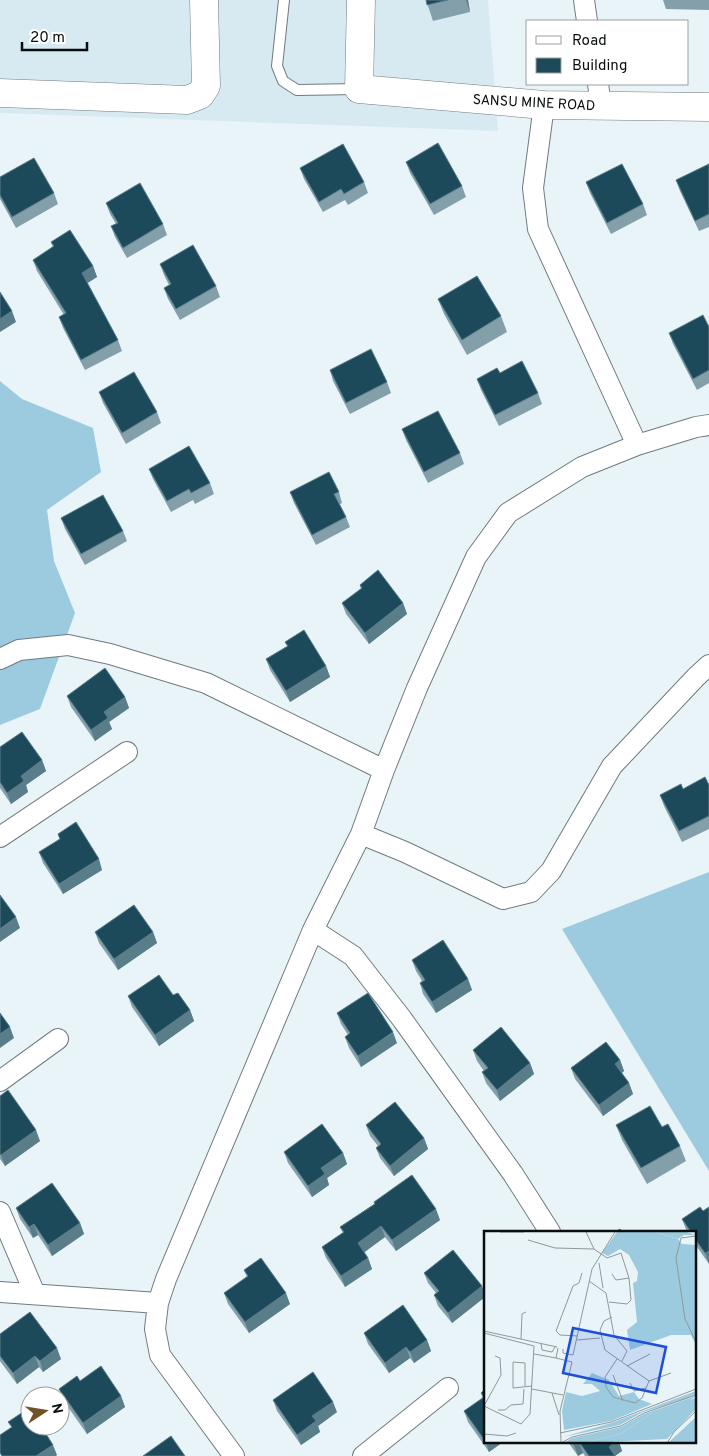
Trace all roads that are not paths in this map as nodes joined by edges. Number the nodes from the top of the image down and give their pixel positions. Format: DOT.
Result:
graph roads {
  1 [pos="204,0"];
  2 [pos="284,0"];
  3 [pos="361,0"];
  4 [pos="584,0"];
  5 [pos="587,20"];
  6 [pos="359,90"];
  7 [pos="0,93"];
  8 [pos="600,94"];
  9 [pos="544,105"];
  10 [pos="709,106"];
  11 [pos="709,425"];
  12 [pos="637,445"];
  13 [pos="0,659"];
  14 [pos="709,665"];
  15 [pos="127,752"];
  16 [pos="384,770"];
  17 [pos="361,834"];
  18 [pos="0,836"];
  19 [pos="313,930"];
  20 [pos="58,1038"];
  21 [pos="0,1081"];
  22 [pos="0,1212"];
  23 [pos="549,1231"];
  24 [pos="0,1292"];
  25 [pos="35,1294"];
  26 [pos="158,1303"];
  27 [pos="448,1388"];
  28 [pos="234,1456"];
  29 [pos="363,1456"];
  1 -- 7 [label="street"];
  2 -- 6 [label="lane"];
  3 -- 6 [label="street"];
  4 -- 5 [label="street"];
  6 -- 9 [label="street, SANSU MINE ROAD"];
  8 -- 9 [label="street, SANSU MINE ROAD"];
  8 -- 10 [label="street, SANSU MINE ROAD"];
  9 -- 12 [label="street"];
  11 -- 12 [label="street"];
  12 -- 16 [label="street"];
  13 -- 16 [label="street"];
  14 -- 17 [label="street"];
  15 -- 18 [label="street"];
  16 -- 17 [label="street"];
  17 -- 19 [label="street"];
  19 -- 23 [label="street"];
  19 -- 26 [label="street"];
  20 -- 21 [label="street"];
  22 -- 25 [label="street"];
  24 -- 25 [label="street"];
  25 -- 26 [label="street"];
  26 -- 28 [label="street"];
  27 -- 29 [label="street"];
}
